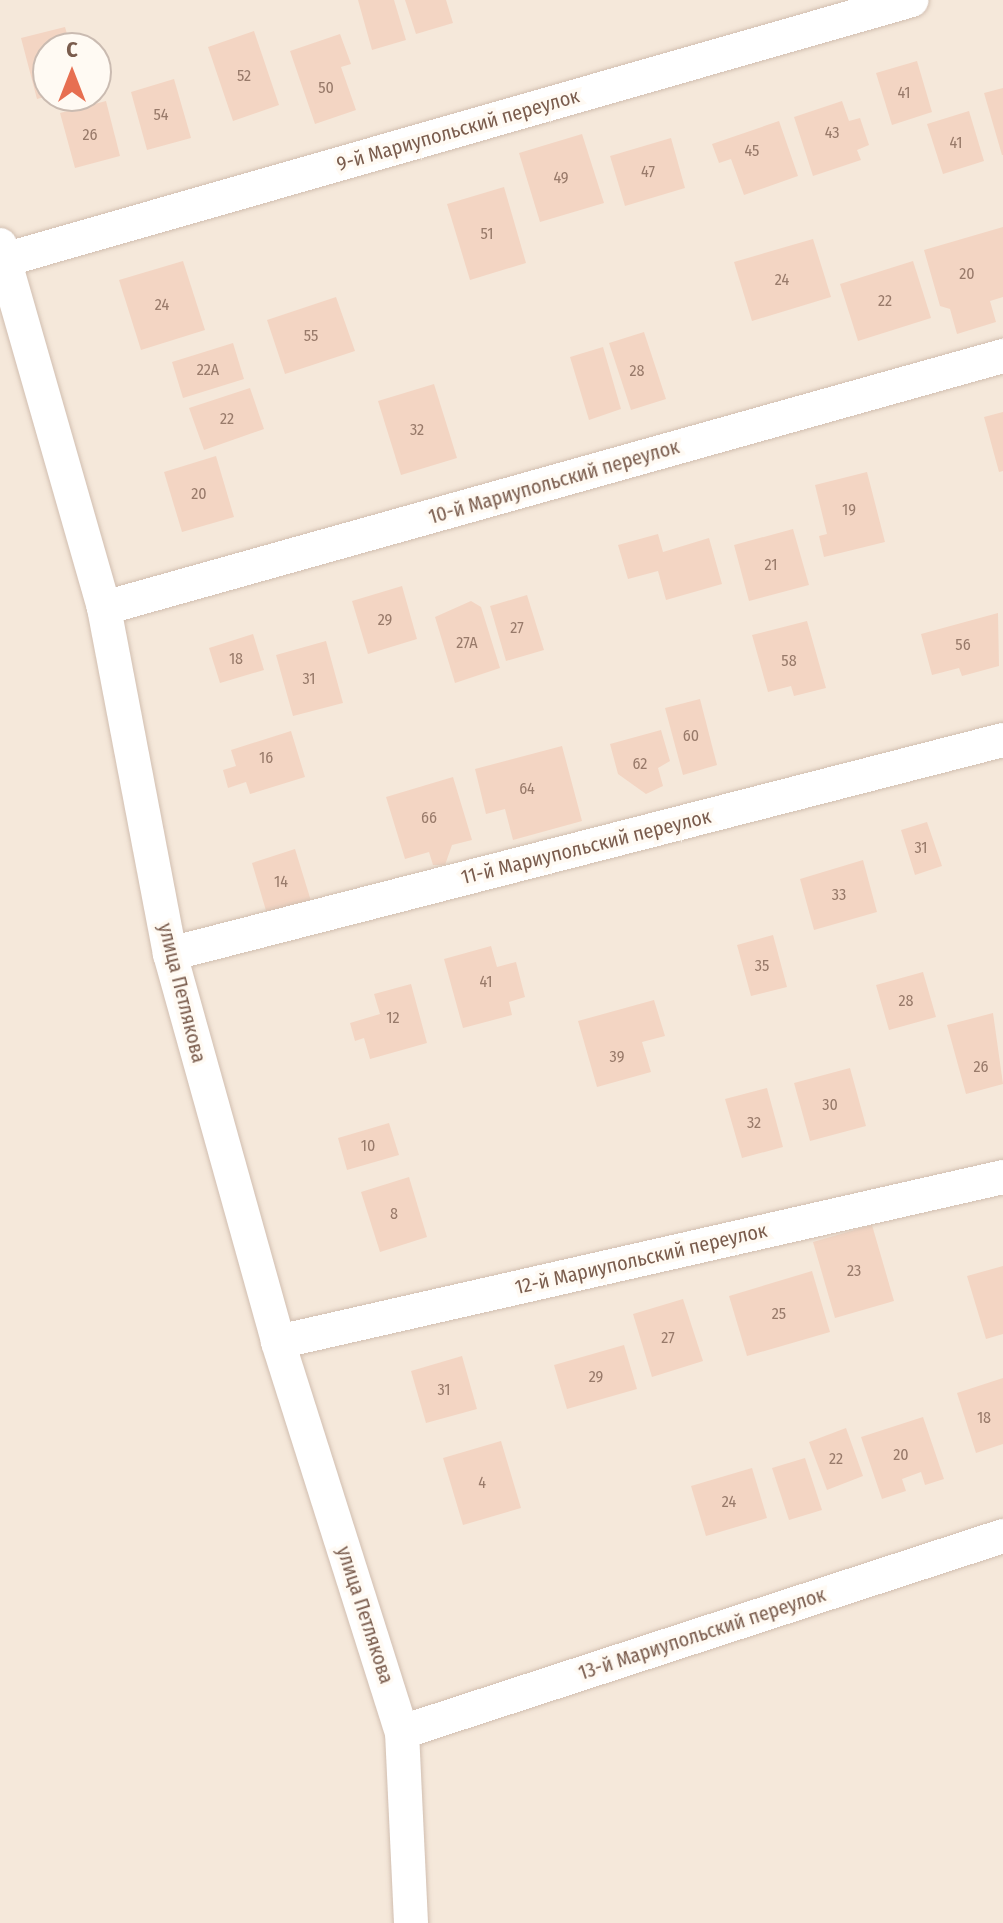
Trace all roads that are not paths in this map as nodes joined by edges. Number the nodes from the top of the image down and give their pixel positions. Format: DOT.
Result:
graph roads {
  1 [pos="912,0"];
  2 [pos="2,252"];
  3 [pos="1003,356"];
  4 [pos="104,608"];
  5 [pos="1003,740"];
  6 [pos="170,954"];
  7 [pos="1003,1177"];
  8 [pos="278,1342"];
  9 [pos="1003,1536"];
  10 [pos="402,1732"];
  11 [pos="411,1923"];
  1 -- 2 [label="street, 9-й Мариупольский переулок"];
  2 -- 4 [label="street, улица Петлякова"];
  3 -- 4 [label="street, 10-й Мариупольский переулок"];
  4 -- 6 [label="street, улица Петлякова"];
  5 -- 6 [label="street, 11-й Мариупольский переулок"];
  6 -- 8 [label="street, улица Петлякова"];
  7 -- 8 [label="street, 12-й Мариупольский переулок"];
  8 -- 10 [label="street, улица Петлякова"];
  9 -- 10 [label="street, 13-й Мариупольский переулок"];
  10 -- 11 [label="street, улица Петлякова"];
}
